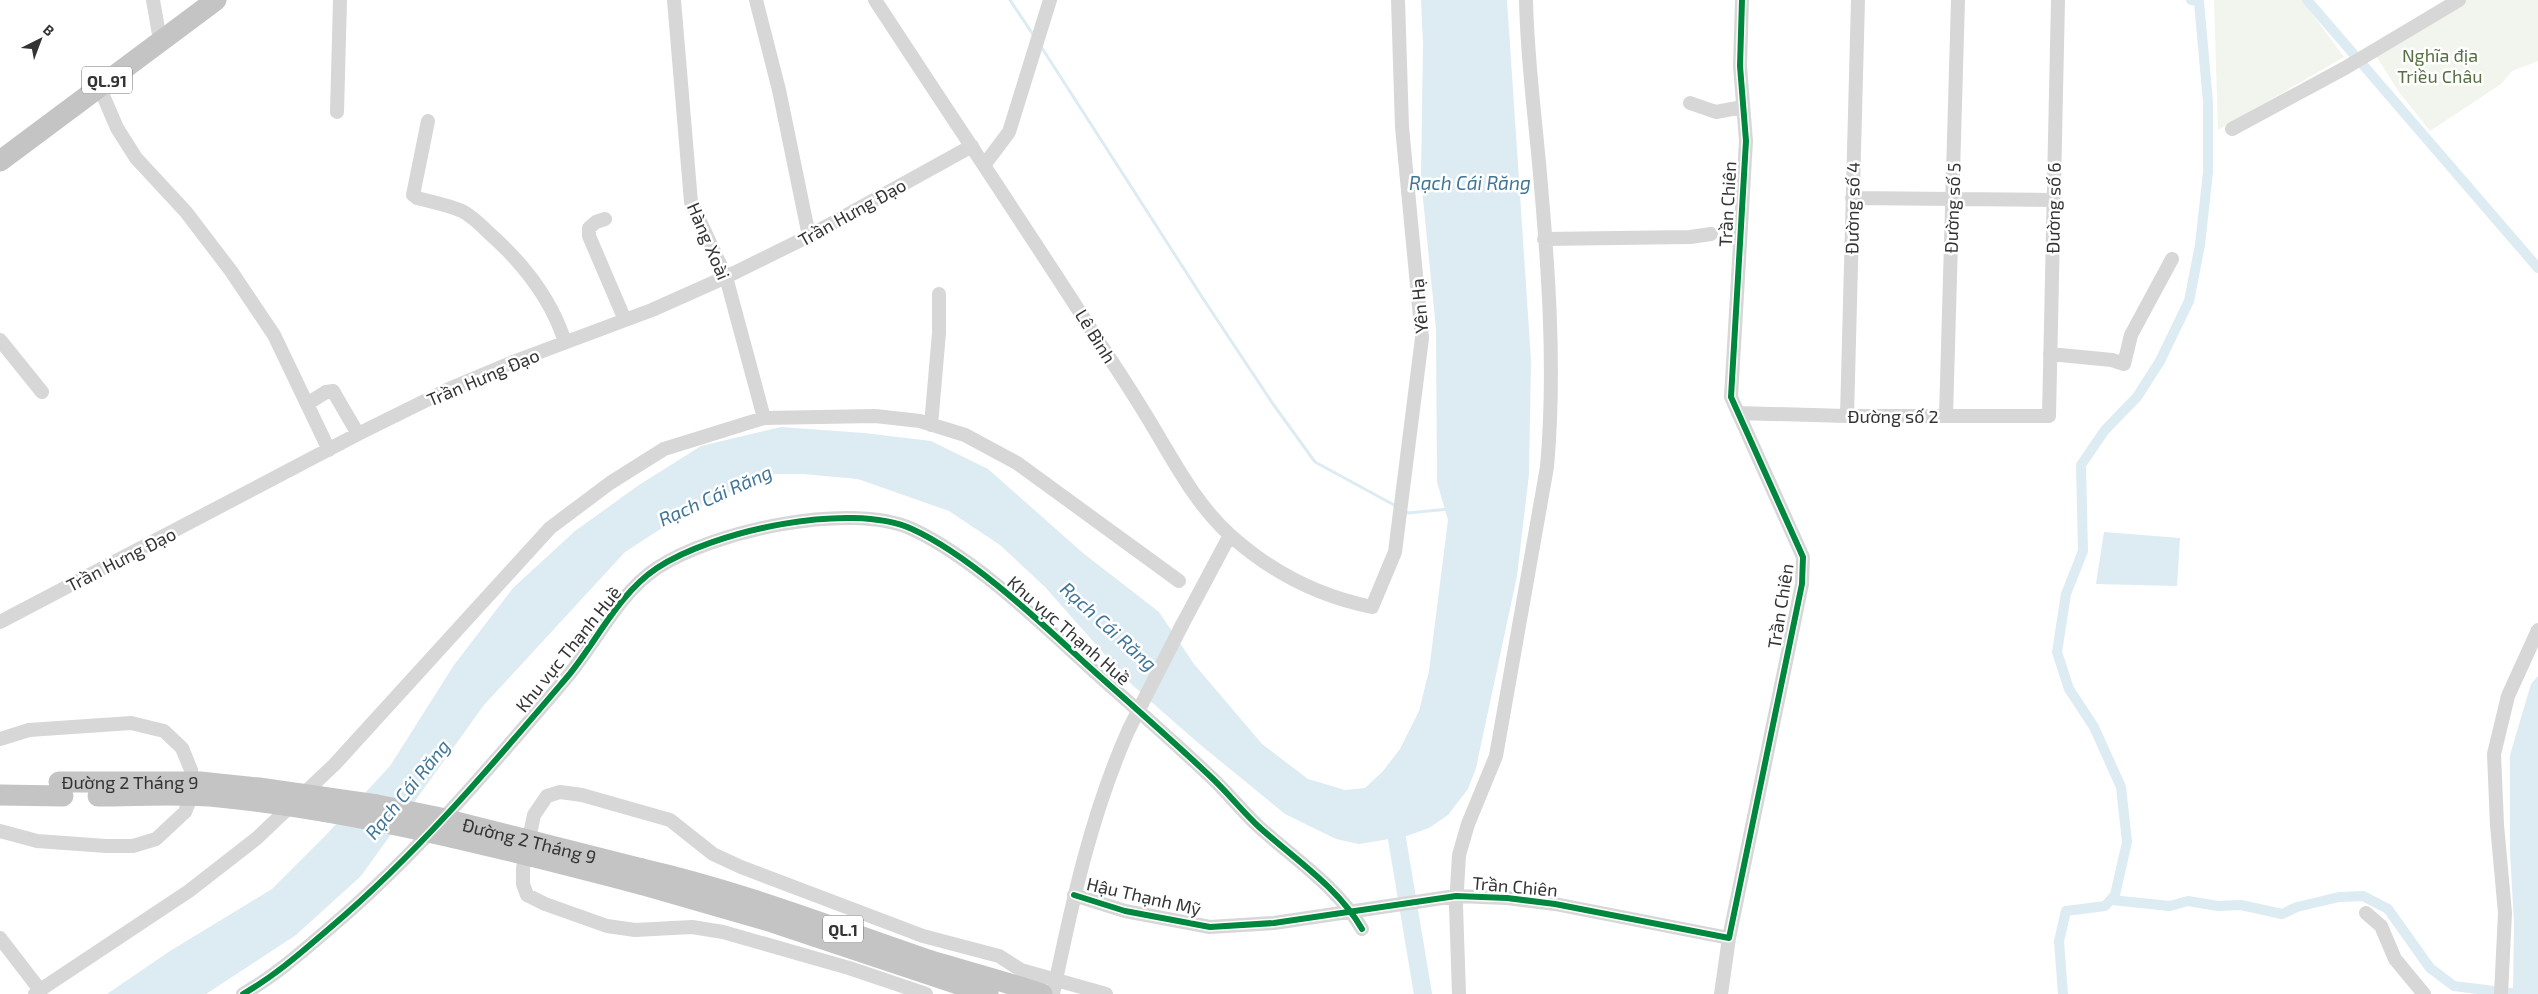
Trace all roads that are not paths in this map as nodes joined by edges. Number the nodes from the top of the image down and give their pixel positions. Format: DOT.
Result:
graph roads {
  1 [pos="153,0"];
  2 [pos="204,0"];
  3 [pos="216,0"];
  4 [pos="340,0"];
  5 [pos="674,0"];
  6 [pos="756,0"];
  7 [pos="875,0"];
  8 [pos="1050,0"];
  9 [pos="1398,0"];
  10 [pos="1526,0"];
  11 [pos="1742,0"];
  12 [pos="1858,0"];
  13 [pos="1958,0"];
  14 [pos="2058,0"];
  15 [pos="2459,0"];
  16 [pos="159,36"];
  17 [pos="99,86"];
  18 [pos="1690,103"];
  19 [pos="1743,107"];
  20 [pos="337,112"];
  21 [pos="428,121"];
  22 [pos="2232,129"];
  23 [pos="972,146"];
  24 [pos="0,153"];
  25 [pos="0,161"];
  26 [pos="985,164"];
  27 [pos="1852,198"];
  28 [pos="1952,198"];
  29 [pos="2054,200"];
  30 [pos="605,219"];
  31 [pos="1711,234"];
  32 [pos="809,236"];
  33 [pos="1544,239"];
  34 [pos="2172,259"];
  35 [pos="726,277"];
  36 [pos="939,294"];
  37 [pos="625,320"];
  38 [pos="0,340"];
  39 [pos="565,342"];
  40 [pos="2050,354"];
  41 [pos="42,392"];
  42 [pos="307,404"];
  43 [pos="1738,413"];
  44 [pos="1847,416"];
  45 [pos="1946,416"];
  46 [pos="2049,416"];
  47 [pos="764,418"];
  48 [pos="931,424"];
  49 [pos="358,434"];
  50 [pos="329,450"];
  51 [pos="1230,535"];
  52 [pos="1179,580"];
  53 [pos="1372,607"];
  54 [pos="0,622"];
  55 [pos="2538,630"];
  56 [pos="0,739"];
  57 [pos="0,782"];
  58 [pos="61,789"];
  59 [pos="0,795"];
  60 [pos="0,831"];
  61 [pos="1074,895"];
  62 [pos="1450,897"];
  63 [pos="1354,909"];
  64 [pos="2366,913"];
  65 [pos="1362,928"];
  66 [pos="0,938"];
  67 [pos="1729,938"];
  68 [pos="1022,970"];
  69 [pos="1056,978"];
  70 [pos="987,985"];
  71 [pos="38,992"];
  72 [pos="243,994"];
  73 [pos="926,994"];
  74 [pos="1042,994"];
  75 [pos="1053,994"];
  76 [pos="1106,994"];
  77 [pos="1459,994"];
  78 [pos="1721,994"];
  79 [pos="2424,994"];
  80 [pos="2501,994"];
  1 -- 16 [label="street"];
  2 -- 16 [label="highway, QL.91"];
  3 -- 16 [label="highway, QL.91"];
  4 -- 20 [label="street"];
  5 -- 35 [label="street, Hàng Xoài"];
  6 -- 32 [label="street"];
  7 -- 23 [label="street, Lê Bình"];
  8 -- 26 [label="street"];
  9 -- 53 [label="street, Yên Hạ"];
  10 -- 33 [label="street"];
  11 -- 19 [label="street, Trần Chiên"];
  12 -- 27 [label="street, Đường số 4"];
  13 -- 28 [label="street, Đường số 5"];
  14 -- 29 [label="street, Đường số 6"];
  15 -- 22 [label="street"];
  16 -- 17 [label="highway, QL.91"];
  16 -- 24 [label="highway, QL.91"];
  17 -- 25 [label="highway, QL.91"];
  17 -- 42 [label="street"];
  18 -- 19 [label="street"];
  19 -- 43 [label="street, Trần Chiên"];
  21 -- 39 [label="street"];
  23 -- 26 [label="street, Lê Bình"];
  23 -- 32 [label="street, Trần Hưng Đạo"];
  26 -- 51 [label="street, Lê Bình"];
  27 -- 28 [label="street"];
  27 -- 44 [label="street, Đường số 4"];
  28 -- 29 [label="street"];
  28 -- 45 [label="street, Đường số 5"];
  29 -- 40 [label="street, Đường số 6"];
  30 -- 37 [label="street"];
  31 -- 33 [label="street"];
  32 -- 35 [label="street, Trần Hưng Đạo"];
  33 -- 62 [label="street"];
  34 -- 40 [label="street"];
  35 -- 37 [label="street, Trần Hưng Đạo"];
  35 -- 47 [label="street, Hàng Xoài"];
  36 -- 48 [label="street"];
  37 -- 39 [label="street, Trần Hưng Đạo"];
  38 -- 41 [label="street"];
  39 -- 49 [label="street, Trần Hưng Đạo"];
  40 -- 46 [label="street, Đường số 6"];
  42 -- 49 [label="street"];
  42 -- 50 [label="street"];
  43 -- 44 [label="street, Đường số 2"];
  43 -- 67 [label="street, Trần Chiên"];
  44 -- 45 [label="street, Đường số 2"];
  45 -- 46 [label="street, Đường số 2"];
  47 -- 48 [label="street"];
  47 -- 71 [label="street"];
  48 -- 52 [label="street"];
  49 -- 50 [label="street, Trần Hưng Đạo"];
  50 -- 54 [label="street, Trần Hưng Đạo"];
  51 -- 53 [label="street, Lê Bình"];
  51 -- 61 [label="street, bridge"];
  55 -- 80 [label="street"];
  56 -- 60 [label="street"];
  57 -- 58 [label="highway, Đường 2 Tháng 9 / QL.1"];
  58 -- 59 [label="highway, Đường 2 Tháng 9 / QL.1"];
  58 -- 70 [label="highway, Đường 2 Tháng 9 / QL.1, bridge"];
  61 -- 63 [label="street, Hậu Thạnh Mỹ"];
  61 -- 69 [label="street"];
  62 -- 63 [label="street, Hậu Thạnh Mỹ"];
  62 -- 67 [label="street, Trần Chiên"];
  62 -- 77 [label="street"];
  63 -- 65 [label="street, Khu vực Thạnh Huề"];
  63 -- 72 [label="street, Khu vực Thạnh Huề"];
  64 -- 79 [label="street"];
  66 -- 71 [label="street"];
  67 -- 78 [label="street, Trần Chiên"];
  68 -- 69 [label="street"];
  68 -- 70 [label="street"];
  68 -- 73 [label="street"];
  69 -- 75 [label="street"];
  69 -- 76 [label="street"];
  70 -- 74 [label="highway, Đường 2 Tháng 9 / QL.1"];
}
